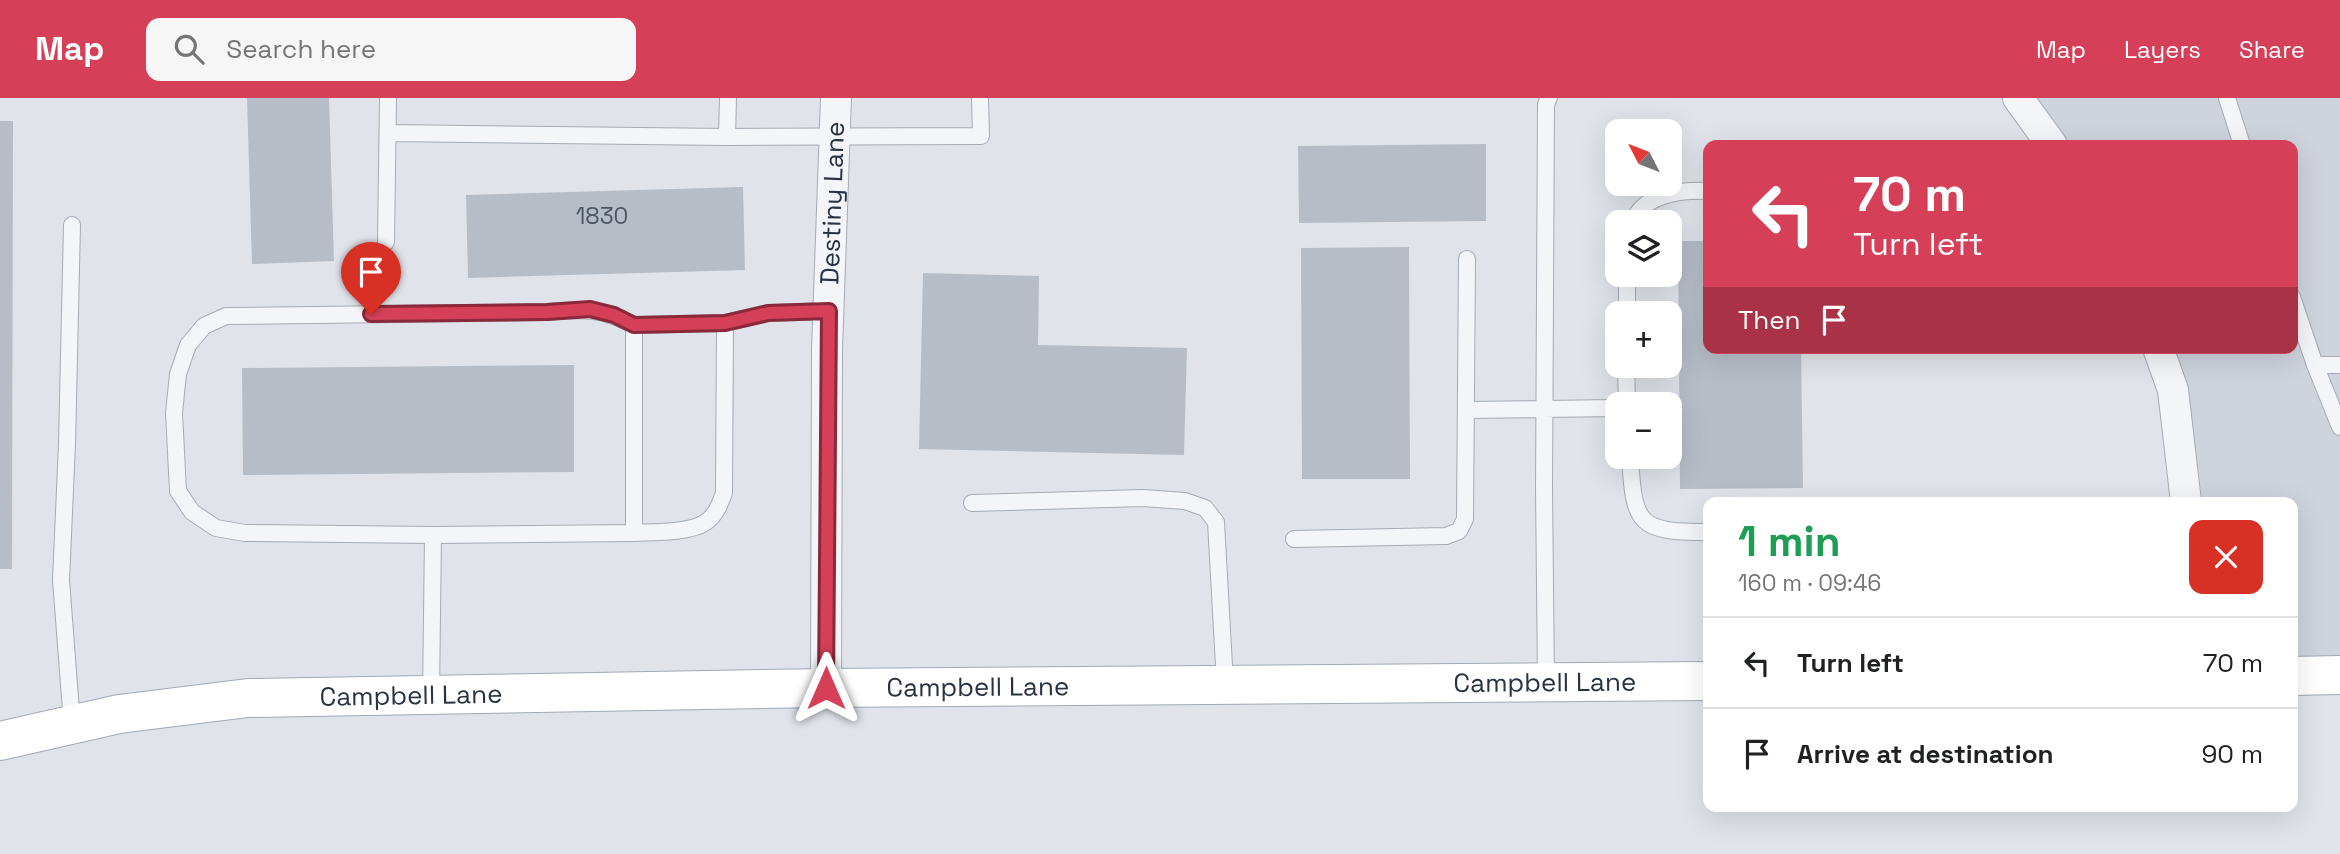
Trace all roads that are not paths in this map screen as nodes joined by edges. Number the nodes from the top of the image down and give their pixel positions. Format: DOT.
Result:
graph roads {
  1 [pos="388,98"];
  2 [pos="728,98"];
  3 [pos="836,98"];
  4 [pos="980,98"];
  5 [pos="1549,98"];
  6 [pos="2018,98"];
  7 [pos="2227,98"];
  8 [pos="389,133"];
  9 [pos="835,135"];
  10 [pos="727,137"];
  11 [pos="2048,140"];
  12 [pos="2240,140"];
  13 [pos="1703,192"];
  14 [pos="1640,210"];
  15 [pos="72,225"];
  16 [pos="386,242"];
  17 [pos="1467,260"];
  18 [pos="829,311"];
  19 [pos="2298,315"];
  20 [pos="725,323"];
  21 [pos="634,325"];
  22 [pos="2160,354"];
  23 [pos="2315,365"];
  24 [pos="2340,365"];
  25 [pos="1605,408"];
  26 [pos="1544,409"];
  27 [pos="1467,410"];
  28 [pos="2340,427"];
  29 [pos="1631,469"];
  30 [pos="2185,497"];
  31 [pos="972,503"];
  32 [pos="1703,532"];
  33 [pos="634,533"];
  34 [pos="433,535"];
  35 [pos="1294,539"];
  36 [pos="2340,675"];
  37 [pos="2298,676"];
  38 [pos="1703,681"];
  39 [pos="1546,682"];
  40 [pos="1225,684"];
  41 [pos="826,688"];
  42 [pos="431,695"];
  43 [pos="72,724"];
  44 [pos="0,741"];
  1 -- 8 [label="lane"];
  2 -- 10 [label="lane"];
  3 -- 9 [label="street, Destiny Lane"];
  4 -- 9 [label="lane"];
  5 -- 26 [label="lane"];
  6 -- 11 [label="street"];
  7 -- 12 [label="lane"];
  8 -- 10 [label="lane"];
  8 -- 16 [label="lane"];
  9 -- 10 [label="lane"];
  9 -- 18 [label="street, Destiny Lane"];
  13 -- 14 [label="lane"];
  15 -- 43 [label="lane"];
  17 -- 27 [label="lane"];
  18 -- 20 [label="lane"];
  18 -- 41 [label="street, Destiny Lane"];
  19 -- 23 [label="lane"];
  20 -- 21 [label="lane"];
  20 -- 33 [label="lane"];
  21 -- 33 [label="lane"];
  21 -- 34 [label="lane"];
  22 -- 30 [label="street"];
  23 -- 24 [label="lane"];
  23 -- 28 [label="lane"];
  25 -- 26 [label="lane"];
  26 -- 27 [label="lane"];
  26 -- 39 [label="lane"];
  27 -- 35 [label="lane"];
  29 -- 32 [label="lane"];
  31 -- 40 [label="lane"];
  33 -- 34 [label="lane"];
  34 -- 42 [label="lane"];
  36 -- 37 [label="main road"];
  38 -- 39 [label="main road, Campbell Lane"];
  39 -- 40 [label="main road, Campbell Lane"];
  40 -- 41 [label="main road, Campbell Lane"];
  41 -- 42 [label="main road, Campbell Lane"];
  42 -- 43 [label="main road, Campbell Lane"];
  43 -- 44 [label="main road, Campbell Lane"];
}
